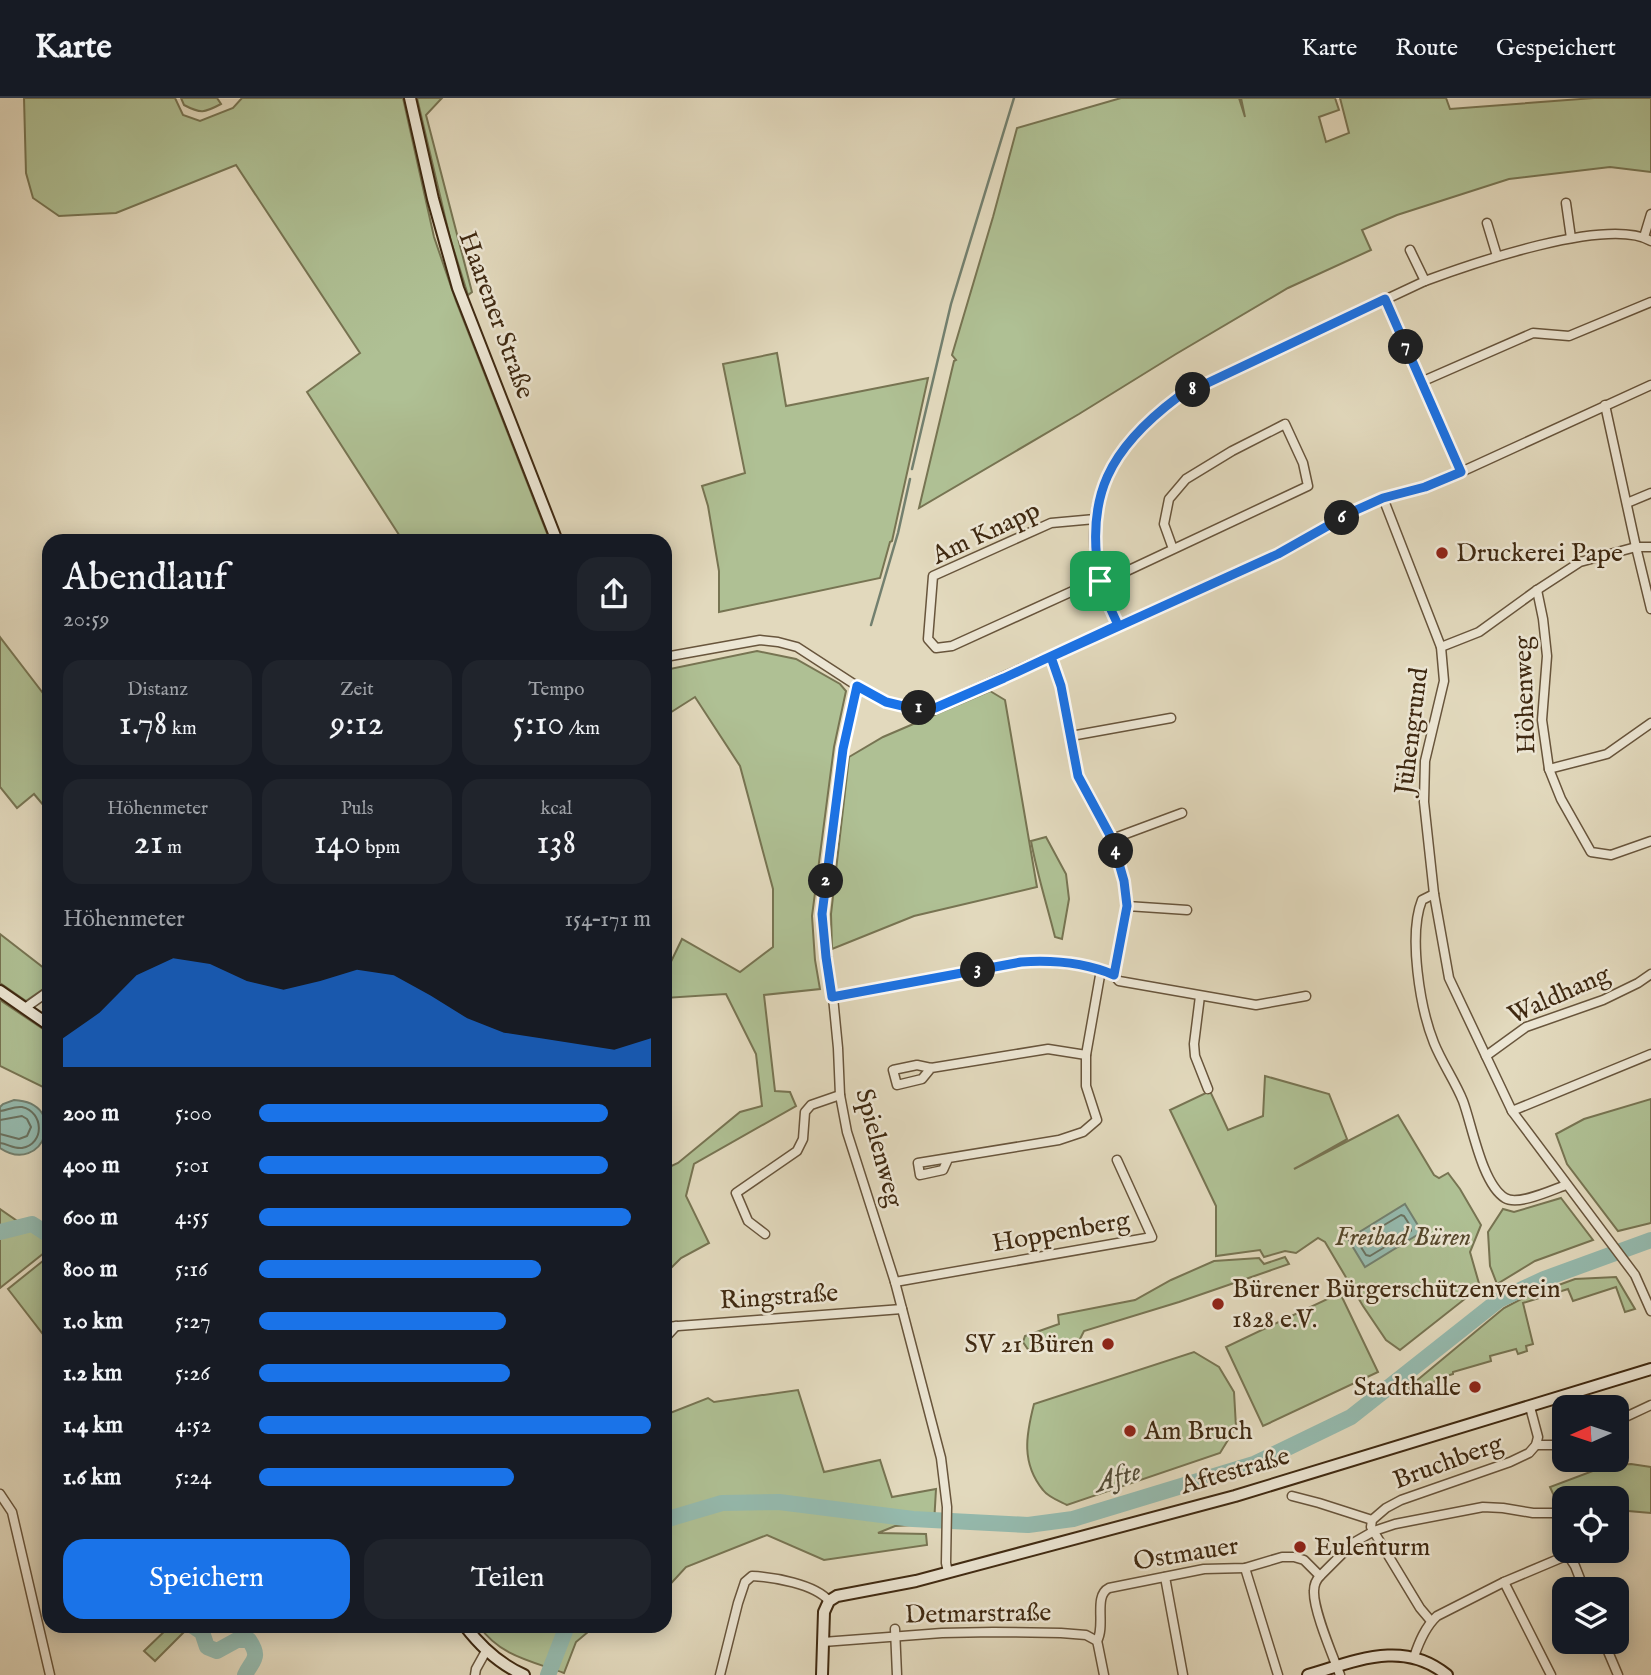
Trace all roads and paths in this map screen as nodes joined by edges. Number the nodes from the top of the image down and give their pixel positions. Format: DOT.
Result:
graph roads {
  1 [pos="410,98"];
  2 [pos="1566,203"];
  3 [pos="1651,214"];
  4 [pos="1487,223"];
  5 [pos="1571,238"];
  6 [pos="1647,239"];
  7 [pos="1410,250"];
  8 [pos="1497,256"];
  9 [pos="1425,281"];
  10 [pos="1385,299"];
  11 [pos="1651,302"];
  12 [pos="1421,382"];
  13 [pos="1651,386"];
  14 [pos="1605,405"];
  15 [pos="1461,472"];
  16 [pos="1651,493"];
  17 [pos="1383,498"];
  18 [pos="1628,503"];
  19 [pos="1096,519"];
  20 [pos="554,534"];
  21 [pos="1636,547"];
  22 [pos="1651,547"];
  23 [pos="1173,549"];
  24 [pos="1100,581"];
  25 [pos="1537,590"];
  26 [pos="1651,610"];
  27 [pos="1118,625"];
  28 [pos="1441,647"];
  29 [pos="672,656"];
  30 [pos="1051,657"];
  31 [pos="857,686"];
  32 [pos="1171,718"];
  33 [pos="1651,723"];
  34 [pos="1071,736"];
  35 [pos="1549,769"];
  36 [pos="1182,813"];
  37 [pos="1112,839"];
  38 [pos="1649,840"];
  39 [pos="1434,894"];
  40 [pos="1127,906"];
  41 [pos="1187,910"];
  42 [pos="1101,970"];
  43 [pos="1651,974"];
  44 [pos="1114,975"];
  45 [pos="0,991"];
  46 [pos="42,996"];
  47 [pos="1200,996"];
  48 [pos="1306,996"];
  49 [pos="832,997"];
  50 [pos="25,1008"];
  51 [pos="42,1020"];
  52 [pos="1651,1054"];
  53 [pos="1086,1055"];
  54 [pos="1486,1056"];
  55 [pos="931,1068"];
  56 [pos="1208,1089"];
  57 [pos="840,1095"];
  58 [pos="1512,1111"];
  59 [pos="948,1159"];
  60 [pos="1117,1160"];
  61 [pos="1566,1185"];
  62 [pos="765,1234"];
  63 [pos="895,1282"];
  64 [pos="902,1309"];
  65 [pos="1651,1311"];
  66 [pos="672,1326"];
  67 [pos="676,1326"];
  68 [pos="672,1330"];
  69 [pos="1651,1369"];
  70 [pos="1651,1405"];
  71 [pos="1530,1406"];
  72 [pos="1629,1415"];
  73 [pos="1536,1445"];
  74 [pos="1552,1445"];
  75 [pos="0,1494"];
  76 [pos="1292,1496"];
  77 [pos="1552,1513"];
  78 [pos="1372,1520"];
  79 [pos="1374,1531"];
  80 [pos="1245,1568"];
  81 [pos="948,1572"];
  82 [pos="1320,1576"];
  83 [pos="1165,1577"];
  84 [pos="1579,1577"];
  85 [pos="1504,1582"];
  86 [pos="828,1601"];
  87 [pos="1431,1621"];
  88 [pos="470,1633"];
  89 [pos="476,1633"];
  90 [pos="895,1633"];
  91 [pos="474,1638"];
  92 [pos="1097,1641"];
  93 [pos="823,1642"];
  94 [pos="486,1651"];
  95 [pos="1609,1654"];
  96 [pos="1414,1657"];
  97 [pos="1339,1671"];
  98 [pos="50,1675"];
  99 [pos="475,1675"];
  100 [pos="524,1675"];
  101 [pos="720,1675"];
  102 [pos="822,1675"];
  103 [pos="897,1675"];
  104 [pos="1104,1675"];
  105 [pos="1183,1675"];
  106 [pos="1278,1675"];
  107 [pos="1308,1675"];
  108 [pos="1447,1675"];
  109 [pos="1551,1675"];
  110 [pos="1618,1675"];
  1 -- 20 [label="main road, Haarener Straße"];
  2 -- 5 [label="street"];
  3 -- 6 [label="street"];
  4 -- 8 [label="street"];
  5 -- 6 [label="street"];
  5 -- 8 [label="street"];
  7 -- 9 [label="street"];
  8 -- 9 [label="street"];
  9 -- 10 [label="street"];
  10 -- 12 [label="street"];
  10 -- 19 [label="street"];
  11 -- 12 [label="street"];
  12 -- 15 [label="street"];
  13 -- 14 [label="street"];
  14 -- 15 [label="street"];
  14 -- 18 [label="street"];
  15 -- 17 [label="street"];
  16 -- 18 [label="street"];
  17 -- 27 [label="street"];
  17 -- 28 [label="street, Jühengrund"];
  18 -- 21 [label="street"];
  19 -- 24 [label="street"];
  19 -- 24 [label="street, Am Knapp"];
  21 -- 22 [label="street"];
  21 -- 25 [label="street"];
  21 -- 26 [label="street"];
  23 -- 23 [label="street"];
  23 -- 24 [label="street"];
  24 -- 27 [label="street"];
  25 -- 28 [label="street"];
  25 -- 35 [label="street, Höhenweg"];
  27 -- 30 [label="street"];
  28 -- 39 [label="street, Jühengrund"];
  29 -- 31 [label="street"];
  30 -- 31 [label="street"];
  30 -- 34 [label="street"];
  31 -- 49 [label="street, Spielenweg"];
  32 -- 34 [label="street"];
  33 -- 35 [label="street"];
  34 -- 37 [label="street"];
  35 -- 38 [label="street, Höhenweg"];
  36 -- 37 [label="street"];
  37 -- 40 [label="street"];
  39 -- 54 [label="street, Jühengrund"];
  39 -- 61 [label="street"];
  40 -- 41 [label="street"];
  40 -- 44 [label="street"];
  42 -- 44 [label="street"];
  42 -- 49 [label="street"];
  42 -- 53 [label="street"];
  43 -- 54 [label="street, Waldhang"];
  44 -- 47 [label="street"];
  45 -- 50 [label="main road"];
  46 -- 50 [label="street"];
  47 -- 48 [label="street"];
  47 -- 56 [label="street"];
  49 -- 57 [label="street, Spielenweg"];
  50 -- 51 [label="main road"];
  52 -- 58 [label="street"];
  53 -- 55 [label="street"];
  53 -- 59 [label="street"];
  54 -- 58 [label="street, Jühengrund"];
  57 -- 62 [label="street"];
  57 -- 63 [label="street, Spielenweg"];
  58 -- 61 [label="street, Jühengrund"];
  60 -- 63 [label="street, Hoppenberg"];
  61 -- 65 [label="street, Jühengrund"];
  63 -- 64 [label="street, Spielenweg"];
  64 -- 67 [label="street, Ringstraße"];
  64 -- 81 [label="street, Spielenweg"];
  66 -- 67 [label="street, Ringstraße"];
  67 -- 68 [label="street"];
  69 -- 71 [label="main road, Aftestraße"];
  70 -- 72 [label="street"];
  71 -- 73 [label="street, Bruchberg"];
  71 -- 81 [label="main road, Aftestraße"];
  73 -- 74 [label="street, Bruchberg"];
  73 -- 78 [label="street, Bruchberg"];
  75 -- 98 [label="street"];
  76 -- 78 [label="street"];
  77 -- 79 [label="street"];
  78 -- 79 [label="street, Bruchberg"];
  79 -- 82 [label="street"];
  79 -- 87 [label="street"];
  80 -- 82 [label="street, Ostmauer"];
  80 -- 83 [label="street, Ostmauer"];
  80 -- 106 [label="street"];
  81 -- 86 [label="main road, Aftestraße"];
  82 -- 97 [label="street"];
  83 -- 92 [label="street, Ostmauer"];
  83 -- 105 [label="street"];
  84 -- 85 [label="street"];
  85 -- 87 [label="street"];
  85 -- 109 [label="street"];
  86 -- 93 [label="main road"];
  86 -- 101 [label="street"];
  87 -- 96 [label="street"];
  88 -- 91 [label="main road"];
  89 -- 91 [label="street"];
  90 -- 92 [label="street, Detmarstraße"];
  90 -- 93 [label="street, Detmarstraße"];
  90 -- 103 [label="street"];
  91 -- 94 [label="main road"];
  92 -- 104 [label="street"];
  93 -- 102 [label="main road"];
  94 -- 99 [label="street"];
  94 -- 100 [label="main road"];
  95 -- 110 [label="street"];
  96 -- 97 [label="main road"];
  96 -- 108 [label="main road"];
  97 -- 107 [label="main road"];
}
